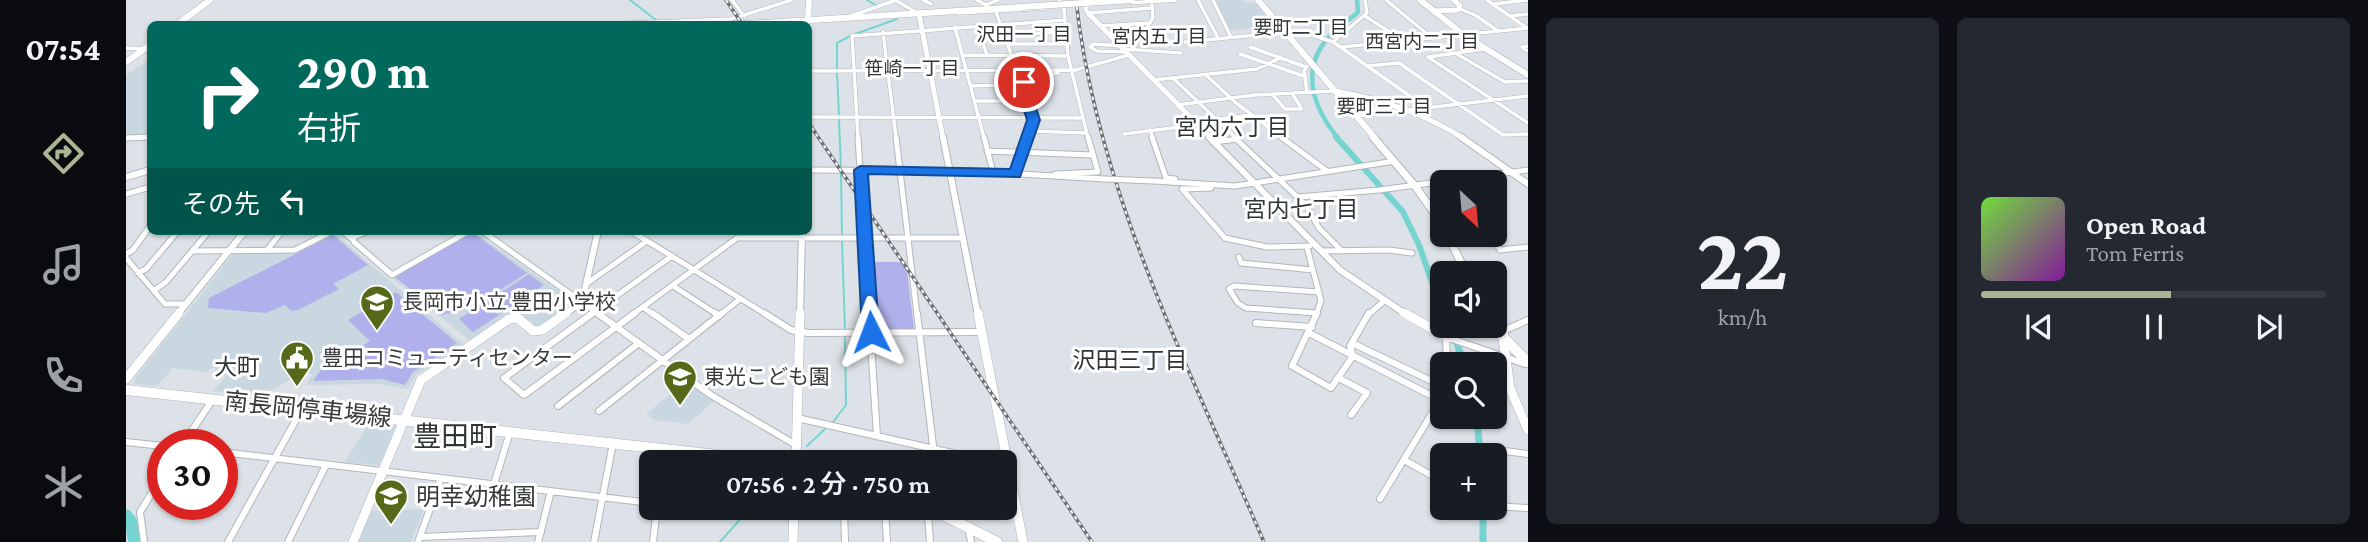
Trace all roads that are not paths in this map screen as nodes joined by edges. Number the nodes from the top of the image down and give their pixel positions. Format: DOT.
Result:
graph roads {
  1 [pos="210,0"];
  2 [pos="216,0"];
  3 [pos="732,0"];
  4 [pos="792,0"];
  5 [pos="809,0"];
  6 [pos="896,0"];
  7 [pos="923,0"];
  8 [pos="976,0"];
  9 [pos="998,0"];
  10 [pos="1094,0"];
  11 [pos="1132,0"];
  12 [pos="1176,0"];
  13 [pos="1198,0"];
  14 [pos="1213,0"];
  15 [pos="1258,0"];
  16 [pos="1365,0"];
  17 [pos="1386,0"];
  18 [pos="1420,0"];
  19 [pos="1454,0"];
  20 [pos="1487,0"];
  21 [pos="1528,0"];
  22 [pos="1151,2"];
  23 [pos="1061,3"];
  24 [pos="1493,4"];
  25 [pos="931,5"];
  26 [pos="986,6"];
  27 [pos="1152,8"];
  28 [pos="1088,9"];
  29 [pos="1460,9"];
  30 [pos="1433,11"];
  31 [pos="955,12"];
  32 [pos="996,12"];
  33 [pos="919,14"];
  34 [pos="1528,14"];
  35 [pos="744,16"];
  36 [pos="1365,16"];
  37 [pos="1510,16"];
  38 [pos="850,19"];
  39 [pos="1066,20"];
  40 [pos="182,21"];
  41 [pos="190,21"];
  42 [pos="695,21"];
  43 [pos="746,21"];
  44 [pos="807,21"];
  45 [pos="812,23"];
  46 [pos="1150,23"];
  47 [pos="1000,24"];
  48 [pos="976,26"];
  49 [pos="1101,26"];
  50 [pos="955,27"];
  51 [pos="1527,28"];
  52 [pos="922,29"];
  53 [pos="1284,31"];
  54 [pos="883,32"];
  55 [pos="1067,32"];
  56 [pos="1498,32"];
  57 [pos="1004,35"];
  58 [pos="1464,35"];
  59 [pos="1231,37"];
  60 [pos="1218,38"];
  61 [pos="1432,38"];
  62 [pos="1402,40"];
  63 [pos="1332,41"];
  64 [pos="1185,42"];
  65 [pos="1007,44"];
  66 [pos="1068,44"];
  67 [pos="1250,47"];
  68 [pos="1342,47"];
  69 [pos="126,48"];
  70 [pos="147,48"];
  71 [pos="147,49"];
  72 [pos="1485,49"];
  73 [pos="1127,51"];
  74 [pos="1181,53"];
  75 [pos="1455,53"];
  76 [pos="1240,54"];
  77 [pos="962,55"];
  78 [pos="987,55"];
  79 [pos="1012,55"];
  80 [pos="1068,55"];
  81 [pos="1280,58"];
  82 [pos="1308,63"];
  83 [pos="1268,64"];
  84 [pos="126,65"];
  85 [pos="1367,66"];
  86 [pos="812,71"];
  87 [pos="855,71"];
  88 [pos="930,71"];
  89 [pos="967,71"];
  90 [pos="1017,71"];
  91 [pos="1073,71"];
  92 [pos="888,72"];
  93 [pos="1206,75"];
  94 [pos="1528,75"];
  95 [pos="1306,77"];
  96 [pos="1173,78"];
  97 [pos="1153,80"];
  98 [pos="1528,81"];
  99 [pos="1021,82"];
  100 [pos="970,86"];
  101 [pos="1335,91"];
  102 [pos="1319,92"];
  103 [pos="1308,93"];
  104 [pos="1273,95"];
  105 [pos="1293,95"];
  106 [pos="1528,96"];
  107 [pos="1232,97"];
  108 [pos="1493,100"];
  109 [pos="975,101"];
  110 [pos="1027,101"];
  111 [pos="1199,103"];
  112 [pos="1459,104"];
  113 [pos="1177,105"];
  114 [pos="1427,108"];
  115 [pos="1412,110"];
  116 [pos="893,116"];
  117 [pos="1033,116"];
  118 [pos="1253,116"];
  119 [pos="1357,116"];
  120 [pos="812,117"];
  121 [pos="858,117"];
  122 [pos="939,117"];
  123 [pos="979,117"];
  124 [pos="1082,118"];
  125 [pos="1218,119"];
  126 [pos="1528,123"];
  127 [pos="1196,125"];
  128 [pos="1150,130"];
  129 [pos="1030,131"];
  130 [pos="1085,133"];
  131 [pos="1124,134"];
  132 [pos="1528,134"];
  133 [pos="147,136"];
  134 [pos="126,138"];
  135 [pos="1238,139"];
  136 [pos="1213,142"];
  137 [pos="987,151"];
  138 [pos="1024,152"];
  139 [pos="1091,155"];
  140 [pos="1395,161"];
  141 [pos="1357,166"];
  142 [pos="812,170"];
  143 [pos="860,170"];
  144 [pos="900,170"];
  145 [pos="1528,170"];
  146 [pos="147,171"];
  147 [pos="950,171"];
  148 [pos="993,172"];
  149 [pos="1327,172"];
  150 [pos="1512,172"];
  151 [pos="1507,173"];
  152 [pos="1015,174"];
  153 [pos="1024,175"];
  154 [pos="126,177"];
  155 [pos="1279,180"];
  156 [pos="1430,183"];
  157 [pos="1254,184"];
  158 [pos="1528,184"];
  159 [pos="1217,186"];
  160 [pos="1415,186"];
  161 [pos="147,188"];
  162 [pos="1380,190"];
  163 [pos="126,194"];
  164 [pos="1298,197"];
  165 [pos="1430,207"];
  166 [pos="147,230"];
  167 [pos="812,234"];
  168 [pos="175,235"];
  169 [pos="206,235"];
  170 [pos="242,235"];
  171 [pos="279,235"];
  172 [pos="325,235"];
  173 [pos="348,235"];
  174 [pos="360,235"];
  175 [pos="462,235"];
  176 [pos="488,235"];
  177 [pos="597,235"];
  178 [pos="637,235"];
  179 [pos="754,235"];
  180 [pos="802,235"];
  181 [pos="866,237"];
  182 [pos="908,237"];
  183 [pos="353,238"];
  184 [pos="963,238"];
  185 [pos="647,241"];
  186 [pos="1498,247"];
  187 [pos="1528,247"];
  188 [pos="1313,248"];
  189 [pos="230,250"];
  190 [pos="267,250"];
  191 [pos="192,251"];
  192 [pos="1342,251"];
  193 [pos="1412,253"];
  194 [pos="126,256"];
  195 [pos="672,256"];
  196 [pos="1239,257"];
  197 [pos="693,270"];
  198 [pos="1313,270"];
  199 [pos="138,273"];
  200 [pos="586,284"];
  201 [pos="673,286"];
  202 [pos="155,290"];
  203 [pos="1318,292"];
  204 [pos="740,299"];
  205 [pos="1384,301"];
  206 [pos="582,302"];
  207 [pos="186,304"];
  208 [pos="644,308"];
  209 [pos="594,311"];
  210 [pos="1317,313"];
  211 [pos="719,316"];
  212 [pos="1528,320"];
  213 [pos="1256,323"];
  214 [pos="1430,327"];
  215 [pos="617,328"];
  216 [pos="1311,330"];
  217 [pos="799,332"];
  218 [pos="871,332"];
  219 [pos="919,332"];
  220 [pos="981,332"];
  221 [pos="1507,332"];
  222 [pos="1450,338"];
  223 [pos="1506,338"];
  224 [pos="689,339"];
  225 [pos="639,343"];
  226 [pos="1352,343"];
  227 [pos="1490,352"];
  228 [pos="1353,356"];
  229 [pos="1507,358"];
  230 [pos="663,360"];
  231 [pos="1528,364"];
  232 [pos="1507,367"];
  233 [pos="1339,378"];
  234 [pos="126,379"];
  235 [pos="1430,380"];
  236 [pos="126,390"];
  237 [pos="1430,395"];
  238 [pos="213,398"];
  239 [pos="558,405"];
  240 [pos="302,409"];
  241 [pos="599,411"];
  242 [pos="1351,415"];
  243 [pos="1430,417"];
  244 [pos="797,418"];
  245 [pos="406,420"];
  246 [pos="193,429"];
  247 [pos="1528,429"];
  248 [pos="510,432"];
  249 [pos="877,436"];
  250 [pos="126,442"];
  251 [pos="613,443"];
  252 [pos="147,444"];
  253 [pos="796,445"];
  254 [pos="933,448"];
  255 [pos="675,450"];
  256 [pos="796,450"];
  257 [pos="941,450"];
  258 [pos="1003,450"];
  259 [pos="1507,451"];
  260 [pos="238,454"];
  261 [pos="1528,454"];
  262 [pos="274,458"];
  263 [pos="1404,460"];
  264 [pos="326,465"];
  265 [pos="384,471"];
  266 [pos="1430,474"];
  267 [pos="441,478"];
  268 [pos="494,484"];
  269 [pos="551,491"];
  270 [pos="603,497"];
  271 [pos="1380,499"];
  272 [pos="147,501"];
  273 [pos="639,502"];
  274 [pos="1507,507"];
  275 [pos="1528,508"];
  276 [pos="1017,515"];
  277 [pos="656,520"];
  278 [pos="794,520"];
  279 [pos="844,520"];
  280 [pos="886,520"];
  281 [pos="928,520"];
  282 [pos="954,520"];
  283 [pos="968,527"];
  284 [pos="541,532"];
  285 [pos="419,539"];
  286 [pos="144,542"];
  287 [pos="228,542"];
  288 [pos="288,542"];
  289 [pos="353,542"];
  290 [pos="538,542"];
  291 [pos="594,542"];
  292 [pos="653,542"];
  293 [pos="793,542"];
  294 [pos="845,542"];
  295 [pos="887,542"];
  296 [pos="930,542"];
  297 [pos="971,542"];
  298 [pos="997,542"];
  299 [pos="1023,542"];
  1 -- 40 [label="highway"];
  2 -- 41 [label="highway"];
  3 -- 35 [label="street"];
  4 -- 35 [label="street"];
  5 -- 44 [label="main road"];
  6 -- 33 [label="street"];
  6 -- 38 [label="street"];
  7 -- 25 [label="street"];
  8 -- 26 [label="street"];
  9 -- 26 [label="street"];
  10 -- 28 [label="street"];
  11 -- 31 [label="main road, bridge"];
  12 -- 22 [label="street"];
  13 -- 60 [label="street"];
  14 -- 59 [label="street"];
  15 -- 53 [label="main road"];
  16 -- 36 [label="street"];
  17 -- 61 [label="street"];
  18 -- 30 [label="main road"];
  19 -- 29 [label="street"];
  20 -- 24 [label="street"];
  21 -- 24 [label="street"];
  22 -- 27 [label="street"];
  22 -- 28 [label="street"];
  23 -- 26 [label="street"];
  23 -- 32 [label="street"];
  23 -- 39 [label="street"];
  24 -- 37 [label="street"];
  26 -- 31 [label="street"];
  27 -- 28 [label="street"];
  27 -- 46 [label="street"];
  28 -- 49 [label="street"];
  29 -- 30 [label="street"];
  29 -- 56 [label="street"];
  30 -- 58 [label="main road"];
  31 -- 32 [label="street"];
  31 -- 33 [label="main road"];
  32 -- 47 [label="street"];
  33 -- 38 [label="main road"];
  33 -- 52 [label="street"];
  34 -- 37 [label="street"];
  35 -- 42 [label="street"];
  35 -- 43 [label="street"];
  36 -- 62 [label="street"];
  36 -- 63 [label="street"];
  37 -- 51 [label="street"];
  38 -- 45 [label="main road"];
  39 -- 47 [label="street"];
  39 -- 55 [label="street"];
  46 -- 49 [label="street"];
  46 -- 73 [label="street"];
  47 -- 48 [label="street"];
  47 -- 57 [label="street"];
  48 -- 50 [label="street"];
  48 -- 78 [label="street"];
  49 -- 73 [label="street"];
  50 -- 52 [label="street"];
  50 -- 77 [label="street"];
  51 -- 56 [label="street"];
  52 -- 54 [label="street"];
  52 -- 88 [label="street"];
  53 -- 59 [label="street"];
  53 -- 63 [label="street"];
  53 -- 82 [label="main road"];
  54 -- 87 [label="street"];
  54 -- 92 [label="street"];
  55 -- 57 [label="street"];
  55 -- 66 [label="street"];
  56 -- 58 [label="street"];
  57 -- 65 [label="street"];
  58 -- 61 [label="street"];
  58 -- 72 [label="main road"];
  59 -- 60 [label="street"];
  60 -- 64 [label="street"];
  61 -- 62 [label="street"];
  62 -- 68 [label="street"];
  63 -- 68 [label="street"];
  65 -- 66 [label="street"];
  65 -- 79 [label="street"];
  66 -- 80 [label="street"];
  67 -- 81 [label="street"];
  68 -- 85 [label="street"];
  69 -- 70 [label="street"];
  71 -- 84 [label="highway"];
  72 -- 75 [label="street"];
  72 -- 94 [label="main road"];
  73 -- 73 [label="street"];
  73 -- 74 [label="street"];
  73 -- 91 [label="street"];
  73 -- 97 [label="street"];
  75 -- 98 [label="street"];
  75 -- 108 [label="street"];
  76 -- 83 [label="street"];
  77 -- 78 [label="street"];
  77 -- 89 [label="street"];
  78 -- 79 [label="street"];
  79 -- 80 [label="street"];
  79 -- 90 [label="street"];
  80 -- 91 [label="street"];
  81 -- 82 [label="street"];
  81 -- 83 [label="street"];
  82 -- 95 [label="street"];
  82 -- 101 [label="main road"];
  83 -- 93 [label="street"];
  83 -- 95 [label="street"];
  85 -- 112 [label="street"];
  85 -- 114 [label="street"];
  86 -- 87 [label="street"];
  87 -- 92 [label="street"];
  87 -- 121 [label="street"];
  88 -- 89 [label="street"];
  88 -- 92 [label="street"];
  88 -- 122 [label="street"];
  89 -- 90 [label="street"];
  89 -- 100 [label="street"];
  90 -- 91 [label="street"];
  90 -- 99 [label="street"];
  91 -- 99 [label="street"];
  91 -- 124 [label="street"];
  92 -- 116 [label="street"];
  93 -- 96 [label="street"];
  93 -- 107 [label="street"];
  95 -- 103 [label="street"];
  96 -- 97 [label="street"];
  96 -- 111 [label="street"];
  97 -- 113 [label="street"];
  99 -- 100 [label="street"];
  99 -- 110 [label="street"];
  100 -- 109 [label="street"];
  101 -- 102 [label="street"];
  101 -- 115 [label="street"];
  101 -- 119 [label="main road"];
  102 -- 103 [label="street"];
  103 -- 105 [label="street"];
  104 -- 105 [label="street"];
  104 -- 105 [label="street"];
  104 -- 107 [label="street"];
  106 -- 108 [label="street"];
  107 -- 111 [label="street"];
  107 -- 118 [label="street"];
  108 -- 112 [label="street"];
  108 -- 126 [label="street"];
  109 -- 110 [label="street"];
  109 -- 123 [label="street"];
  110 -- 117 [label="street"];
  111 -- 113 [label="street"];
  111 -- 125 [label="street"];
  112 -- 114 [label="street"];
  112 -- 132 [label="street"];
  113 -- 127 [label="street"];
  114 -- 115 [label="street"];
  115 -- 119 [label="street"];
  115 -- 150 [label="street"];
  116 -- 121 [label="street"];
  116 -- 122 [label="street"];
  116 -- 144 [label="street"];
  117 -- 123 [label="street"];
  117 -- 124 [label="street"];
  117 -- 129 [label="street"];
  118 -- 125 [label="street"];
  118 -- 149 [label="street"];
  119 -- 140 [label="main road"];
  120 -- 121 [label="street"];
  121 -- 143 [label="street"];
  122 -- 123 [label="street"];
  122 -- 147 [label="street"];
  123 -- 137 [label="street"];
  124 -- 130 [label="street"];
  125 -- 135 [label="street"];
  127 -- 128 [label="street"];
  127 -- 136 [label="street"];
  128 -- 131 [label="street"];
  128 -- 159 [label="street"];
  129 -- 130 [label="street"];
  129 -- 138 [label="street"];
  130 -- 139 [label="street"];
  133 -- 134 [label="street"];
  135 -- 136 [label="street"];
  135 -- 155 [label="street"];
  136 -- 157 [label="street"];
  137 -- 138 [label="street"];
  137 -- 148 [label="street"];
  138 -- 139 [label="street"];
  138 -- 152 [label="street"];
  139 -- 153 [label="street"];
  140 -- 141 [label="street"];
  140 -- 160 [label="main road"];
  141 -- 149 [label="street"];
  142 -- 143 [label="street"];
  143 -- 144 [label="street"];
  143 -- 181 [label="street"];
  144 -- 147 [label="street"];
  144 -- 182 [label="street"];
  145 -- 150 [label="street"];
  146 -- 154 [label="street"];
  147 -- 148 [label="street"];
  147 -- 184 [label="street"];
  148 -- 152 [label="street"];
  149 -- 155 [label="street"];
  150 -- 151 [label="street"];
  150 -- 158 [label="street"];
  152 -- 153 [label="street"];
  153 -- 159 [label="street, bridge"];
  155 -- 157 [label="street"];
  155 -- 164 [label="street"];
  156 -- 160 [label="street"];
  157 -- 159 [label="street"];
  157 -- 188 [label="street"];
  159 -- 188 [label="street"];
  160 -- 162 [label="street"];
  160 -- 165 [label="main road"];
  161 -- 163 [label="street"];
  162 -- 164 [label="street"];
  164 -- 192 [label="street"];
  166 -- 194 [label="street"];
  167 -- 181 [label="street"];
  168 -- 199 [label="street"];
  169 -- 191 [label="street"];
  170 -- 189 [label="street"];
  171 -- 190 [label="street"];
  172 -- 190 [label="street"];
  173 -- 183 [label="street"];
  174 -- 183 [label="street"];
  175 -- 183 [label="street"];
  176 -- 206 [label="street"];
  177 -- 200 [label="street"];
  178 -- 185 [label="street"];
  179 -- 197 [label="street"];
  180 -- 217 [label="street"];
  181 -- 182 [label="street"];
  181 -- 218 [label="street"];
  182 -- 184 [label="street"];
  182 -- 219 [label="street"];
  184 -- 220 [label="street"];
  185 -- 195 [label="street"];
  185 -- 200 [label="street"];
  186 -- 187 [label="street"];
  188 -- 192 [label="street"];
  188 -- 198 [label="street"];
  188 -- 205 [label="street"];
  189 -- 190 [label="street"];
  189 -- 191 [label="street"];
  189 -- 207 [label="street"];
  191 -- 202 [label="street"];
  192 -- 193 [label="street"];
  194 -- 199 [label="street"];
  195 -- 197 [label="street"];
  195 -- 209 [label="street"];
  196 -- 198 [label="street"];
  197 -- 201 [label="street"];
  197 -- 204 [label="street"];
  198 -- 203 [label="street"];
  199 -- 202 [label="street"];
  200 -- 206 [label="street"];
  201 -- 208 [label="street"];
  201 -- 211 [label="street"];
  202 -- 207 [label="street"];
  203 -- 210 [label="street"];
  203 -- 210 [label="street"];
  204 -- 211 [label="street"];
  204 -- 217 [label="street"];
  205 -- 214 [label="street"];
  205 -- 226 [label="street"];
  206 -- 209 [label="street"];
  206 -- 245 [label="street"];
  207 -- 234 [label="street"];
  208 -- 215 [label="street"];
  208 -- 224 [label="street"];
  209 -- 215 [label="street"];
  209 -- 215 [label="street"];
  210 -- 216 [label="street"];
  211 -- 224 [label="street"];
  212 -- 221 [label="street"];
  213 -- 216 [label="street"];
  215 -- 225 [label="street"];
  216 -- 228 [label="street"];
  216 -- 233 [label="street"];
  217 -- 218 [label="street"];
  217 -- 244 [label="street"];
  218 -- 219 [label="street"];
  218 -- 249 [label="street"];
  219 -- 220 [label="street"];
  219 -- 254 [label="street"];
  220 -- 258 [label="street"];
  222 -- 227 [label="street"];
  223 -- 231 [label="main road"];
  224 -- 230 [label="street"];
  225 -- 230 [label="street"];
  225 -- 239 [label="street"];
  226 -- 228 [label="street"];
  226 -- 235 [label="street"];
  228 -- 233 [label="street"];
  228 -- 237 [label="street"];
  229 -- 231 [label="street"];
  230 -- 241 [label="street"];
  230 -- 253 [label="street"];
  232 -- 247 [label="street"];
  233 -- 242 [label="street"];
  236 -- 238 [label="main road, 南長岡停車場線"];
  238 -- 240 [label="main road, 南長岡停車場線"];
  238 -- 246 [label="street"];
  240 -- 245 [label="main road, 南長岡停車場線"];
  240 -- 262 [label="street"];
  243 -- 263 [label="street"];
  244 -- 249 [label="street"];
  244 -- 253 [label="street"];
  245 -- 248 [label="main road, 南長岡停車場線"];
  245 -- 265 [label="street"];
  248 -- 251 [label="main road, 南長岡停車場線"];
  248 -- 268 [label="street"];
  249 -- 254 [label="street"];
  250 -- 252 [label="street"];
  251 -- 255 [label="main road, 南長岡停車場線"];
  251 -- 270 [label="street"];
  253 -- 256 [label="street"];
  254 -- 257 [label="street"];
  259 -- 261 [label="street"];
  260 -- 262 [label="street"];
  262 -- 264 [label="street"];
  262 -- 287 [label="street"];
  263 -- 266 [label="street"];
  263 -- 271 [label="street"];
  264 -- 265 [label="street"];
  264 -- 288 [label="street"];
  265 -- 267 [label="street"];
  265 -- 289 [label="street"];
  267 -- 268 [label="street"];
  267 -- 285 [label="street"];
  268 -- 269 [label="street"];
  269 -- 270 [label="street"];
  269 -- 284 [label="street"];
  270 -- 273 [label="street"];
  270 -- 291 [label="street"];
  272 -- 286 [label="street"];
  274 -- 275 [label="street"];
  276 -- 299 [label="street"];
  277 -- 292 [label="street"];
  278 -- 293 [label="street"];
  279 -- 294 [label="street"];
  280 -- 295 [label="street"];
  281 -- 296 [label="street"];
  282 -- 283 [label="main road"];
  283 -- 297 [label="street"];
  283 -- 298 [label="main road"];
  284 -- 285 [label="street"];
  284 -- 290 [label="street"];
}
